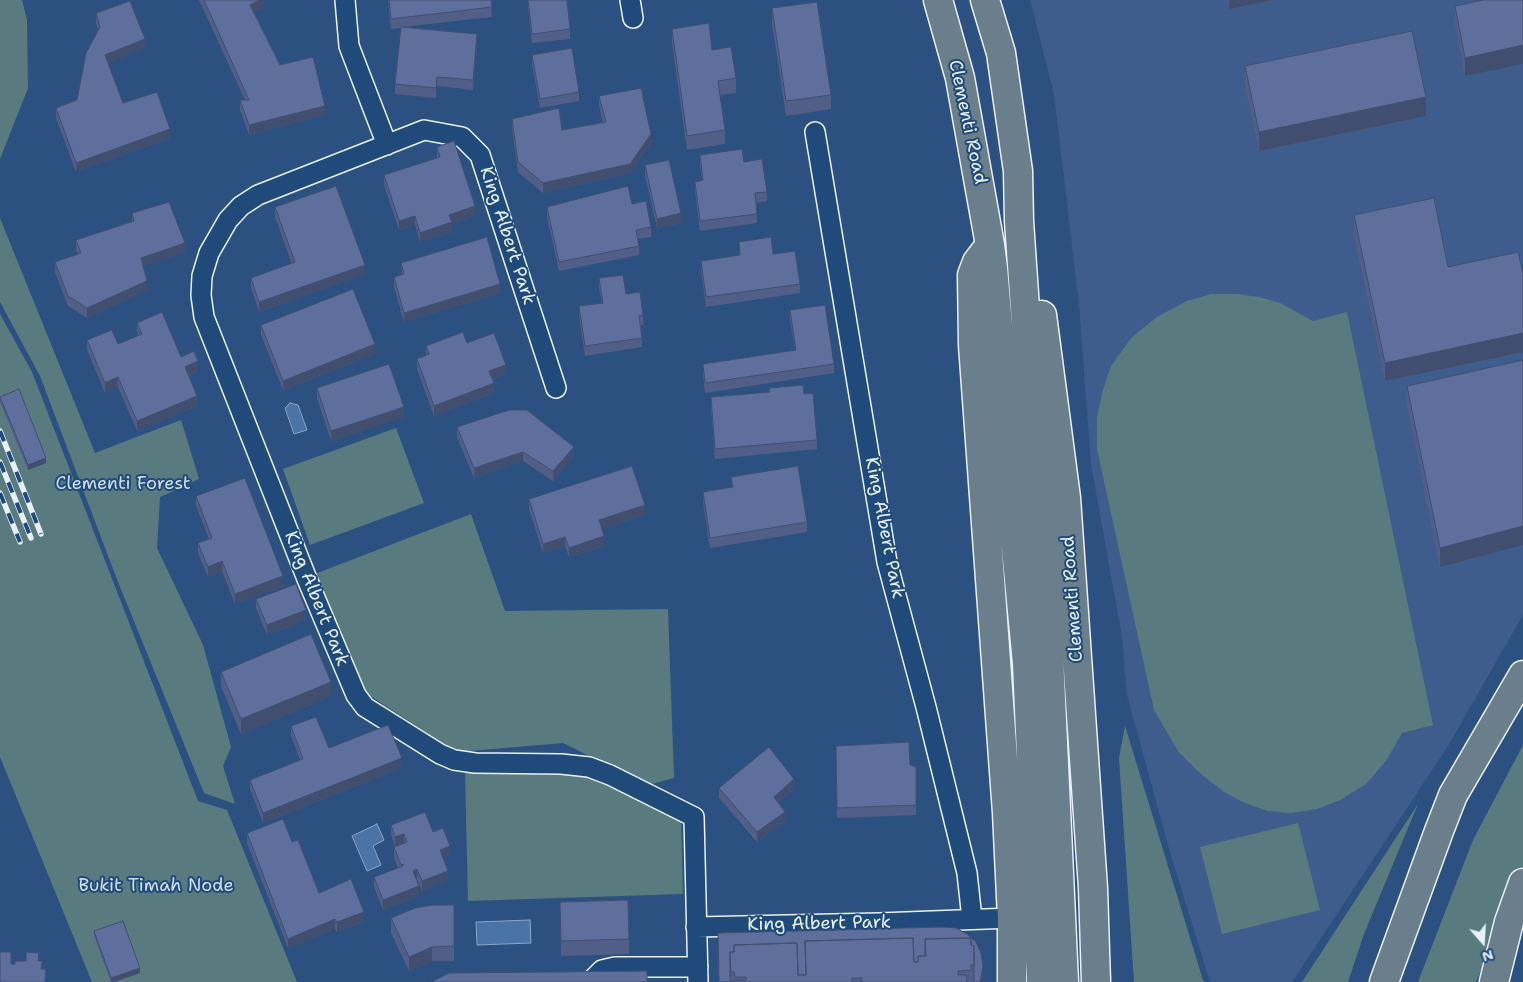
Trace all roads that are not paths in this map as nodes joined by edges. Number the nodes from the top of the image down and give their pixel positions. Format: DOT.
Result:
graph roads {
  1 [pos="345,0"];
  2 [pos="938,0"];
  3 [pos="985,0"];
  4 [pos="815,132"];
  5 [pos="387,145"];
  6 [pos="1019,221"];
  7 [pos="990,245"];
  8 [pos="556,388"];
  9 [pos="1038,659"];
  10 [pos="1523,675"];
  11 [pos="1523,883"];
  12 [pos="1012,918"];
  13 [pos="972,919"];
  14 [pos="696,927"];
  15 [pos="1093,974"];
  16 [pos="698,975"];
  17 [pos="592,980"];
  18 [pos="1012,982"];
  19 [pos="1041,982"];
  20 [pos="1064,982"];
  21 [pos="1384,982"];
  22 [pos="1494,982"];
  1 -- 5 [label="street"];
  2 -- 7 [label="main road, Clementi Road"];
  3 -- 6 [label="main road, Clementi Road"];
  4 -- 13 [label="street, King Albert Park"];
  5 -- 8 [label="street, King Albert Park"];
  5 -- 14 [label="street, King Albert Park"];
  6 -- 9 [label="main road, Clementi Road"];
  6 -- 15 [label="main road, Clementi Road"];
  7 -- 9 [label="main road, Clementi Road"];
  7 -- 12 [label="main road"];
  9 -- 19 [label="main road, Clementi Road"];
  9 -- 20 [label="main road, Clementi Road"];
  10 -- 21 [label="main road"];
  11 -- 22 [label="main road"];
  12 -- 13 [label="street, King Albert Park"];
  12 -- 18 [label="main road"];
  13 -- 14 [label="street, King Albert Park"];
  14 -- 16 [label="street, King Albert Park"];
  16 -- 17 [label="street"];
}
